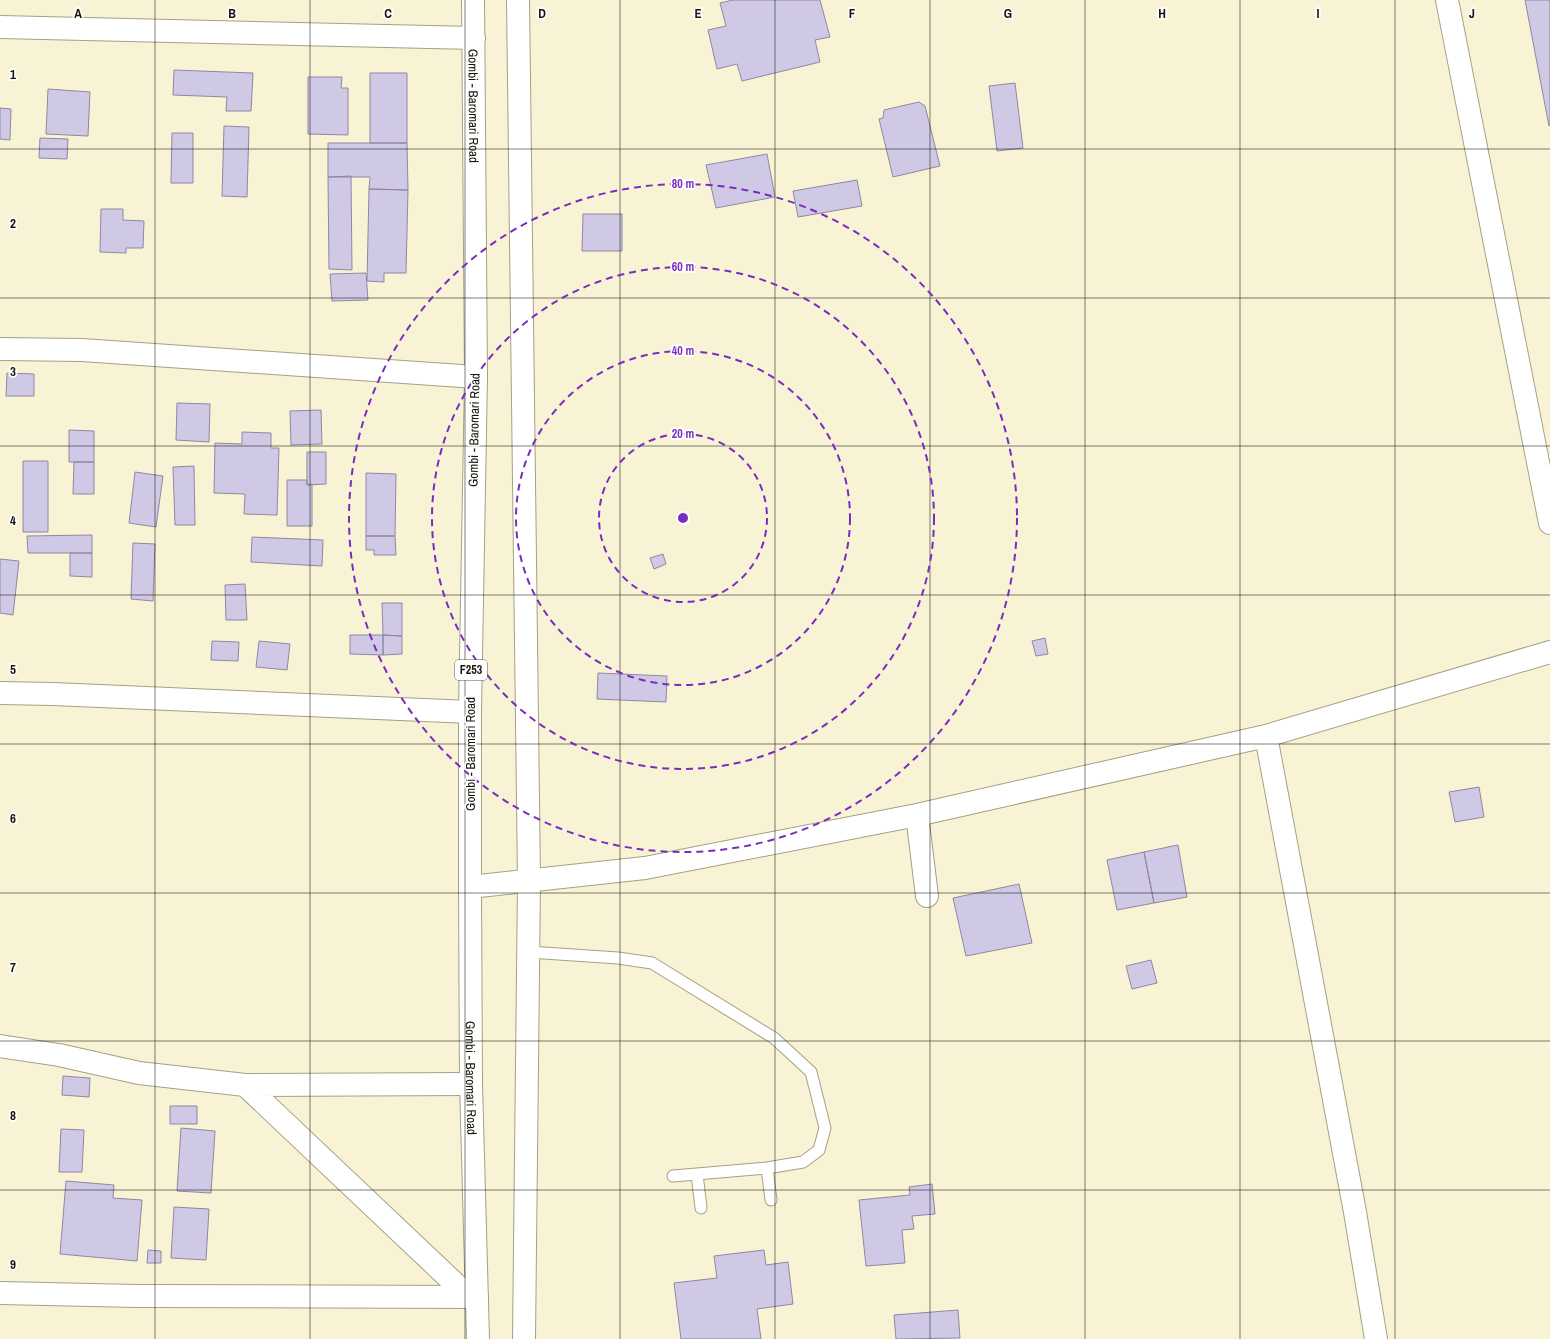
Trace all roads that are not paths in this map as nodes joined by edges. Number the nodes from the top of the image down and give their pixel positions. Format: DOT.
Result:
graph roads {
  1 [pos="473,0"];
  2 [pos="518,0"];
  3 [pos="1447,0"];
  4 [pos="0,27"];
  5 [pos="474,38"];
  6 [pos="0,349"];
  7 [pos="476,377"];
  8 [pos="1550,523"];
  9 [pos="1550,652"];
  10 [pos="0,693"];
  11 [pos="470,712"];
  12 [pos="1266,736"];
  13 [pos="917,815"];
  14 [pos="529,881"];
  15 [pos="470,887"];
  16 [pos="927,896"];
  17 [pos="529,952"];
  18 [pos="0,1046"];
  19 [pos="471,1084"];
  20 [pos="245,1085"];
  21 [pos="767,1168"];
  22 [pos="697,1174"];
  23 [pos="673,1176"];
  24 [pos="770,1200"];
  25 [pos="701,1208"];
  26 [pos="0,1293"];
  27 [pos="472,1296"];
  28 [pos="478,1339"];
  29 [pos="524,1339"];
  30 [pos="1376,1339"];
  1 -- 5 [label="street, Gombi - Baromari Road / F253"];
  2 -- 14 [label="street"];
  3 -- 8 [label="street"];
  4 -- 5 [label="street"];
  5 -- 7 [label="street, Gombi - Baromari Road / F253"];
  6 -- 7 [label="street"];
  7 -- 11 [label="street, Gombi - Baromari Road / F253"];
  9 -- 12 [label="street"];
  10 -- 11 [label="street"];
  11 -- 15 [label="street, Gombi - Baromari Road / F253"];
  12 -- 13 [label="street"];
  12 -- 30 [label="street"];
  13 -- 14 [label="street"];
  13 -- 16 [label="street"];
  14 -- 15 [label="street"];
  14 -- 17 [label="street"];
  15 -- 19 [label="street, Gombi - Baromari Road / F253"];
  17 -- 21 [label="lane"];
  17 -- 29 [label="street"];
  18 -- 20 [label="street"];
  19 -- 20 [label="street"];
  19 -- 27 [label="street, Gombi - Baromari Road / F253"];
  20 -- 27 [label="street"];
  21 -- 22 [label="lane"];
  21 -- 24 [label="lane"];
  22 -- 23 [label="lane"];
  22 -- 25 [label="lane"];
  26 -- 27 [label="street"];
  27 -- 28 [label="street, Gombi - Baromari Road / F253"];
}
